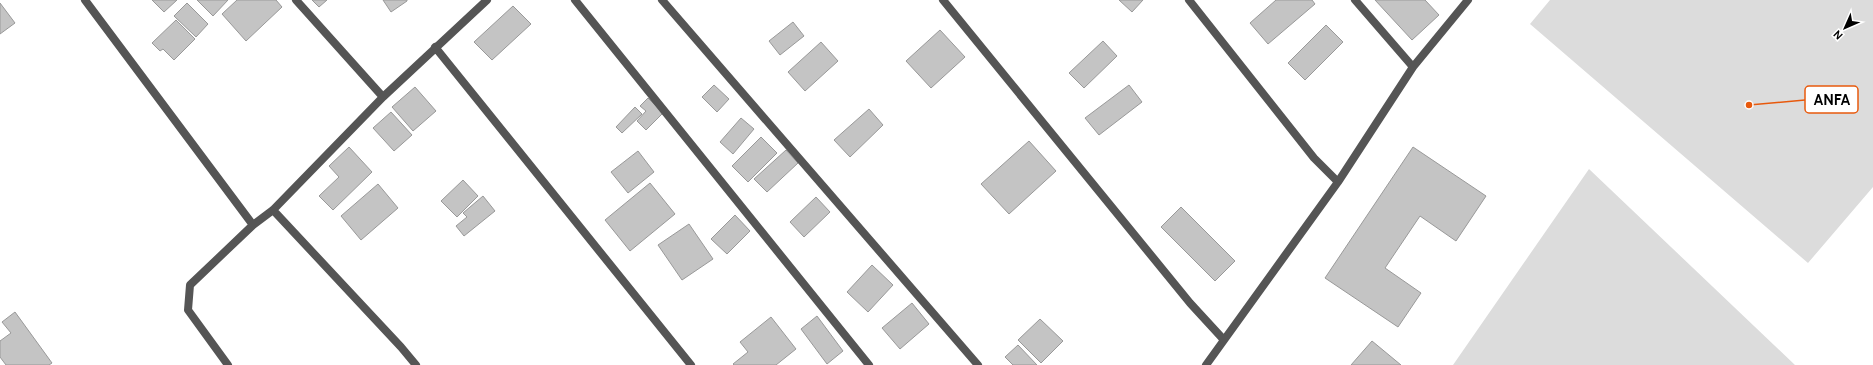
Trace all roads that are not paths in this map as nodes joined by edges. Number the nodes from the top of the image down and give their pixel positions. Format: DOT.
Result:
graph roads {
  1 [pos="85,0"];
  2 [pos="296,0"];
  3 [pos="487,0"];
  4 [pos="575,0"];
  5 [pos="662,0"];
  6 [pos="943,0"];
  7 [pos="1189,0"];
  8 [pos="1355,0"];
  9 [pos="1468,0"];
  10 [pos="435,47"];
  11 [pos="1413,67"];
  12 [pos="382,97"];
  13 [pos="1338,182"];
  14 [pos="273,210"];
  15 [pos="253,225"];
  16 [pos="1224,340"];
  17 [pos="228,365"];
  18 [pos="416,365"];
  19 [pos="691,365"];
  20 [pos="869,365"];
  21 [pos="978,365"];
  22 [pos="1206,365"];
  1 -- 15 [label="street"];
  2 -- 12 [label="street"];
  3 -- 10 [label="street"];
  4 -- 20 [label="street"];
  5 -- 21 [label="street"];
  6 -- 16 [label="street"];
  7 -- 13 [label="street"];
  8 -- 11 [label="street"];
  9 -- 11 [label="street"];
  10 -- 12 [label="street"];
  10 -- 19 [label="street"];
  11 -- 13 [label="street"];
  12 -- 14 [label="street"];
  13 -- 16 [label="street"];
  14 -- 15 [label="street"];
  14 -- 18 [label="street"];
  15 -- 17 [label="street"];
  16 -- 22 [label="street"];
}
